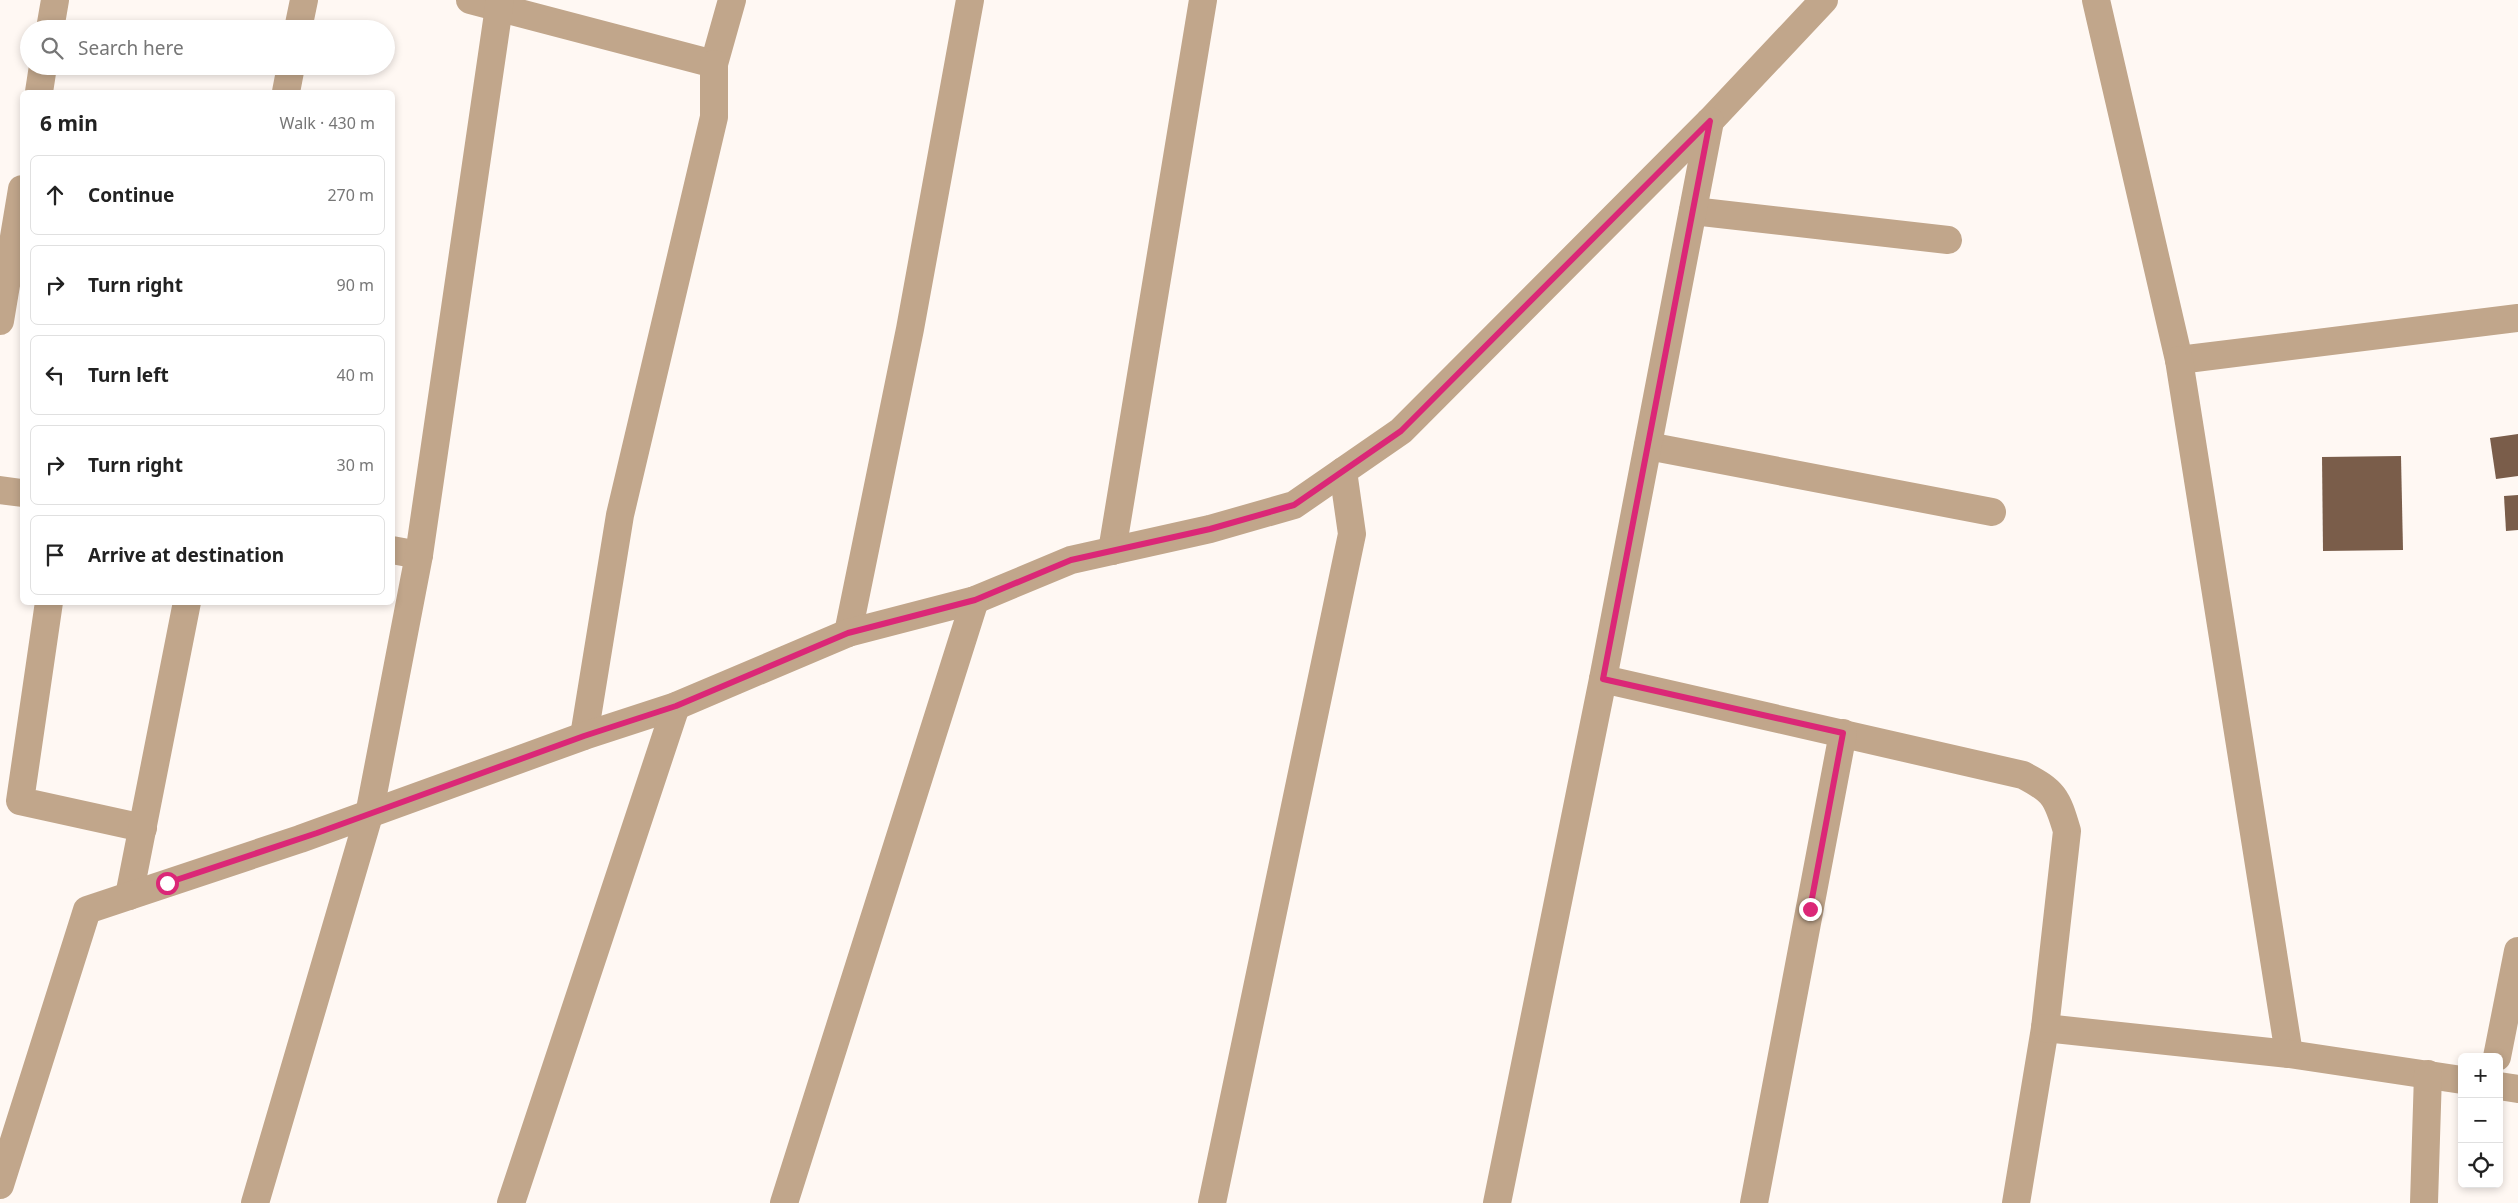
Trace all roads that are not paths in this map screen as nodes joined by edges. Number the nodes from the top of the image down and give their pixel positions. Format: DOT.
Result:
graph roads {
  1 [pos="54,0"];
  2 [pos="304,0"];
  3 [pos="470,0"];
  4 [pos="732,0"];
  5 [pos="970,0"];
  6 [pos="1203,0"];
  7 [pos="1824,0"];
  8 [pos="2096,0"];
  9 [pos="499,4"];
  10 [pos="51,20"];
  11 [pos="300,20"];
  12 [pos="714,64"];
  13 [pos="42,75"];
  14 [pos="289,75"];
  15 [pos="39,90"];
  16 [pos="286,90"];
  17 [pos="1710,121"];
  18 [pos="20,201"];
  19 [pos="1693,210"];
  20 [pos="1948,240"];
  21 [pos="2518,318"];
  22 [pos="0,321"];
  23 [pos="2179,360"];
  24 [pos="1648,446"];
  25 [pos="1343,471"];
  26 [pos="0,490"];
  27 [pos="20,494"];
  28 [pos="1992,512"];
  29 [pos="395,551"];
  30 [pos="1112,551"];
  31 [pos="419,555"];
  32 [pos="975,600"];
  33 [pos="49,605"];
  34 [pos="185,605"];
  35 [pos="848,633"];
  36 [pos="1603,679"];
  37 [pos="676,706"];
  38 [pos="1843,733"];
  39 [pos="584,736"];
  40 [pos="370,814"];
  41 [pos="143,828"];
  42 [pos="129,896"];
  43 [pos="2518,951"];
  44 [pos="2046,1028"];
  45 [pos="2498,1053"];
  46 [pos="2289,1054"];
  47 [pos="2428,1074"];
  48 [pos="2458,1079"];
  49 [pos="2503,1087"];
  50 [pos="2518,1089"];
  51 [pos="0,1185"];
  52 [pos="255,1203"];
  53 [pos="511,1203"];
  54 [pos="784,1203"];
  55 [pos="1212,1203"];
  56 [pos="1497,1203"];
  57 [pos="1754,1203"];
  58 [pos="2016,1203"];
  59 [pos="2424,1203"];
  1 -- 10 [label="street"];
  2 -- 11 [label="street"];
  3 -- 9 [label="street"];
  4 -- 12 [label="street"];
  5 -- 35 [label="street"];
  6 -- 30 [label="street"];
  7 -- 17 [label="street"];
  8 -- 23 [label="street"];
  9 -- 12 [label="street"];
  9 -- 31 [label="street"];
  12 -- 39 [label="street"];
  13 -- 15 [label="street"];
  14 -- 16 [label="street"];
  17 -- 19 [label="street"];
  17 -- 25 [label="street"];
  18 -- 22 [label="street"];
  19 -- 20 [label="street"];
  19 -- 24 [label="street"];
  21 -- 23 [label="street"];
  23 -- 46 [label="street"];
  24 -- 28 [label="street"];
  24 -- 36 [label="street"];
  25 -- 30 [label="street"];
  25 -- 55 [label="street"];
  26 -- 27 [label="street"];
  29 -- 31 [label="street"];
  30 -- 32 [label="street"];
  31 -- 40 [label="street"];
  32 -- 35 [label="street"];
  32 -- 54 [label="street"];
  33 -- 41 [label="street"];
  34 -- 41 [label="street"];
  35 -- 37 [label="street"];
  36 -- 38 [label="street"];
  36 -- 56 [label="street"];
  37 -- 39 [label="street"];
  37 -- 53 [label="street"];
  38 -- 44 [label="street"];
  38 -- 57 [label="street"];
  39 -- 40 [label="street"];
  40 -- 42 [label="street"];
  40 -- 52 [label="street"];
  41 -- 42 [label="street"];
  42 -- 51 [label="street"];
  43 -- 45 [label="street"];
  44 -- 46 [label="street"];
  44 -- 58 [label="street"];
  46 -- 47 [label="street"];
  47 -- 48 [label="street"];
  47 -- 59 [label="street"];
  49 -- 50 [label="street"];
}
